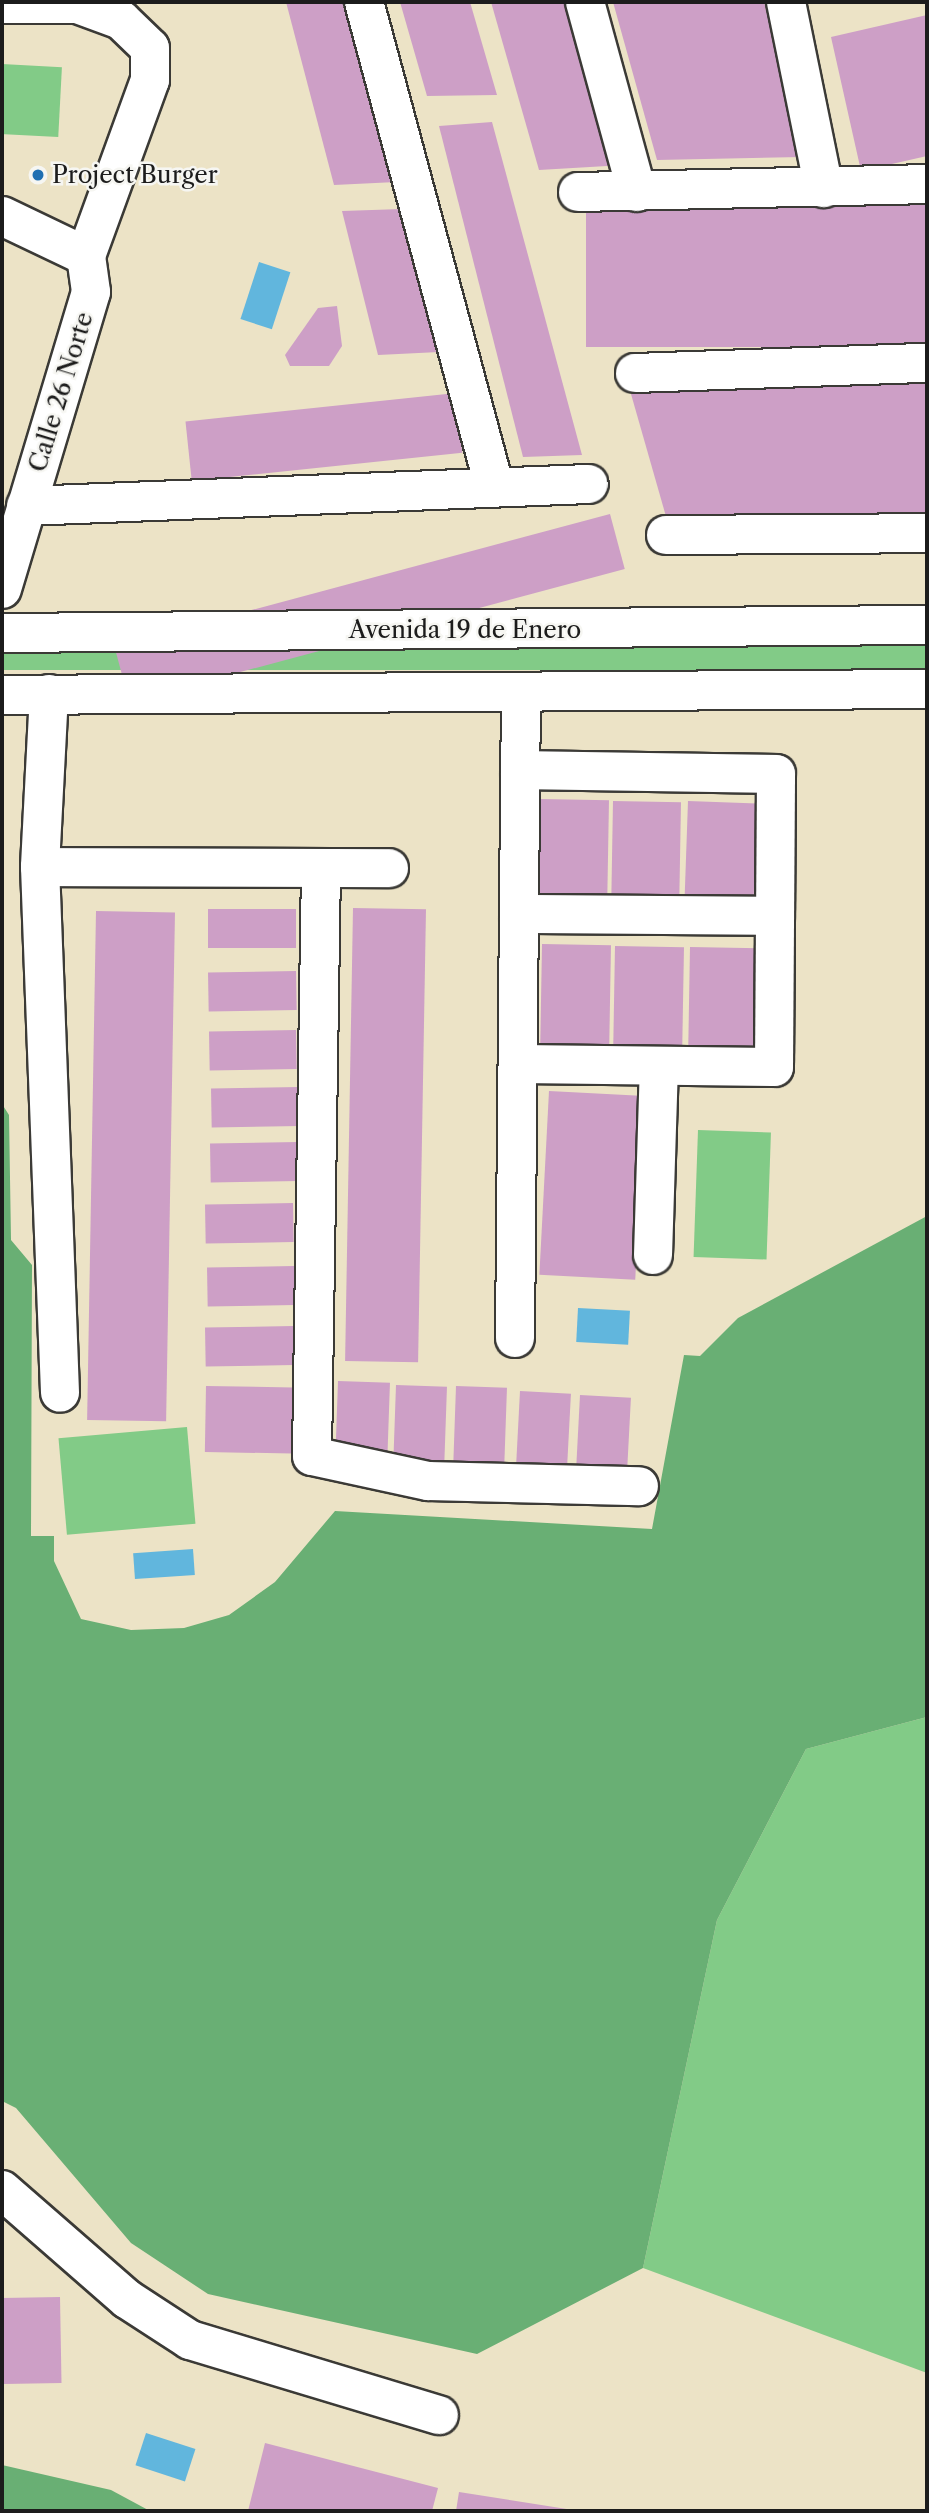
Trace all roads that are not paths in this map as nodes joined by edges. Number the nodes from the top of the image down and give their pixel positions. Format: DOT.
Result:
graph roads {
  1 [pos="364,2"];
  2 [pos="585,2"];
  3 [pos="786,2"];
  4 [pos="2,4"];
  5 [pos="927,184"];
  6 [pos="824,188"];
  7 [pos="578,192"];
  8 [pos="637,192"];
  9 [pos="15,220"];
  10 [pos="86,256"];
  11 [pos="927,363"];
  12 [pos="635,373"];
  13 [pos="589,484"];
  14 [pos="494,485"];
  15 [pos="26,506"];
  16 [pos="927,533"];
  17 [pos="666,535"];
  18 [pos="2,589"];
  19 [pos="927,625"];
  20 [pos="2,633"];
  21 [pos="927,689"];
  22 [pos="49,694"];
  23 [pos="522,694"];
  24 [pos="2,695"];
  25 [pos="520,770"];
  26 [pos="40,867"];
  27 [pos="321,868"];
  28 [pos="389,868"];
  29 [pos="519,914"];
  30 [pos="775,916"];
  31 [pos="518,1064"];
  32 [pos="659,1066"];
  33 [pos="653,1255"];
  34 [pos="515,1338"];
  35 [pos="61,1393"];
  36 [pos="639,1486"];
  37 [pos="2,2190"];
  38 [pos="439,2415"];
  1 -- 14 [label="main road"];
  2 -- 8 [label="main road"];
  3 -- 6 [label="main road"];
  4 -- 10 [label="main road"];
  5 -- 6 [label="main road"];
  6 -- 8 [label="main road"];
  7 -- 8 [label="main road"];
  9 -- 10 [label="main road"];
  10 -- 15 [label="main road, Calle 26 Norte"];
  11 -- 12 [label="main road"];
  13 -- 14 [label="main road"];
  14 -- 15 [label="main road"];
  15 -- 18 [label="main road, Calle 26 Norte"];
  16 -- 17 [label="main road"];
  19 -- 20 [label="main road, Avenida 19 de Enero"];
  21 -- 23 [label="main road"];
  22 -- 23 [label="main road"];
  22 -- 24 [label="main road"];
  22 -- 26 [label="main road"];
  23 -- 25 [label="main road"];
  25 -- 29 [label="main road"];
  25 -- 30 [label="main road"];
  26 -- 27 [label="main road"];
  26 -- 35 [label="main road"];
  27 -- 28 [label="main road"];
  27 -- 36 [label="main road"];
  29 -- 30 [label="main road"];
  29 -- 31 [label="main road"];
  30 -- 32 [label="main road"];
  31 -- 32 [label="main road"];
  31 -- 34 [label="main road"];
  32 -- 33 [label="main road"];
  37 -- 38 [label="main road"];
}
